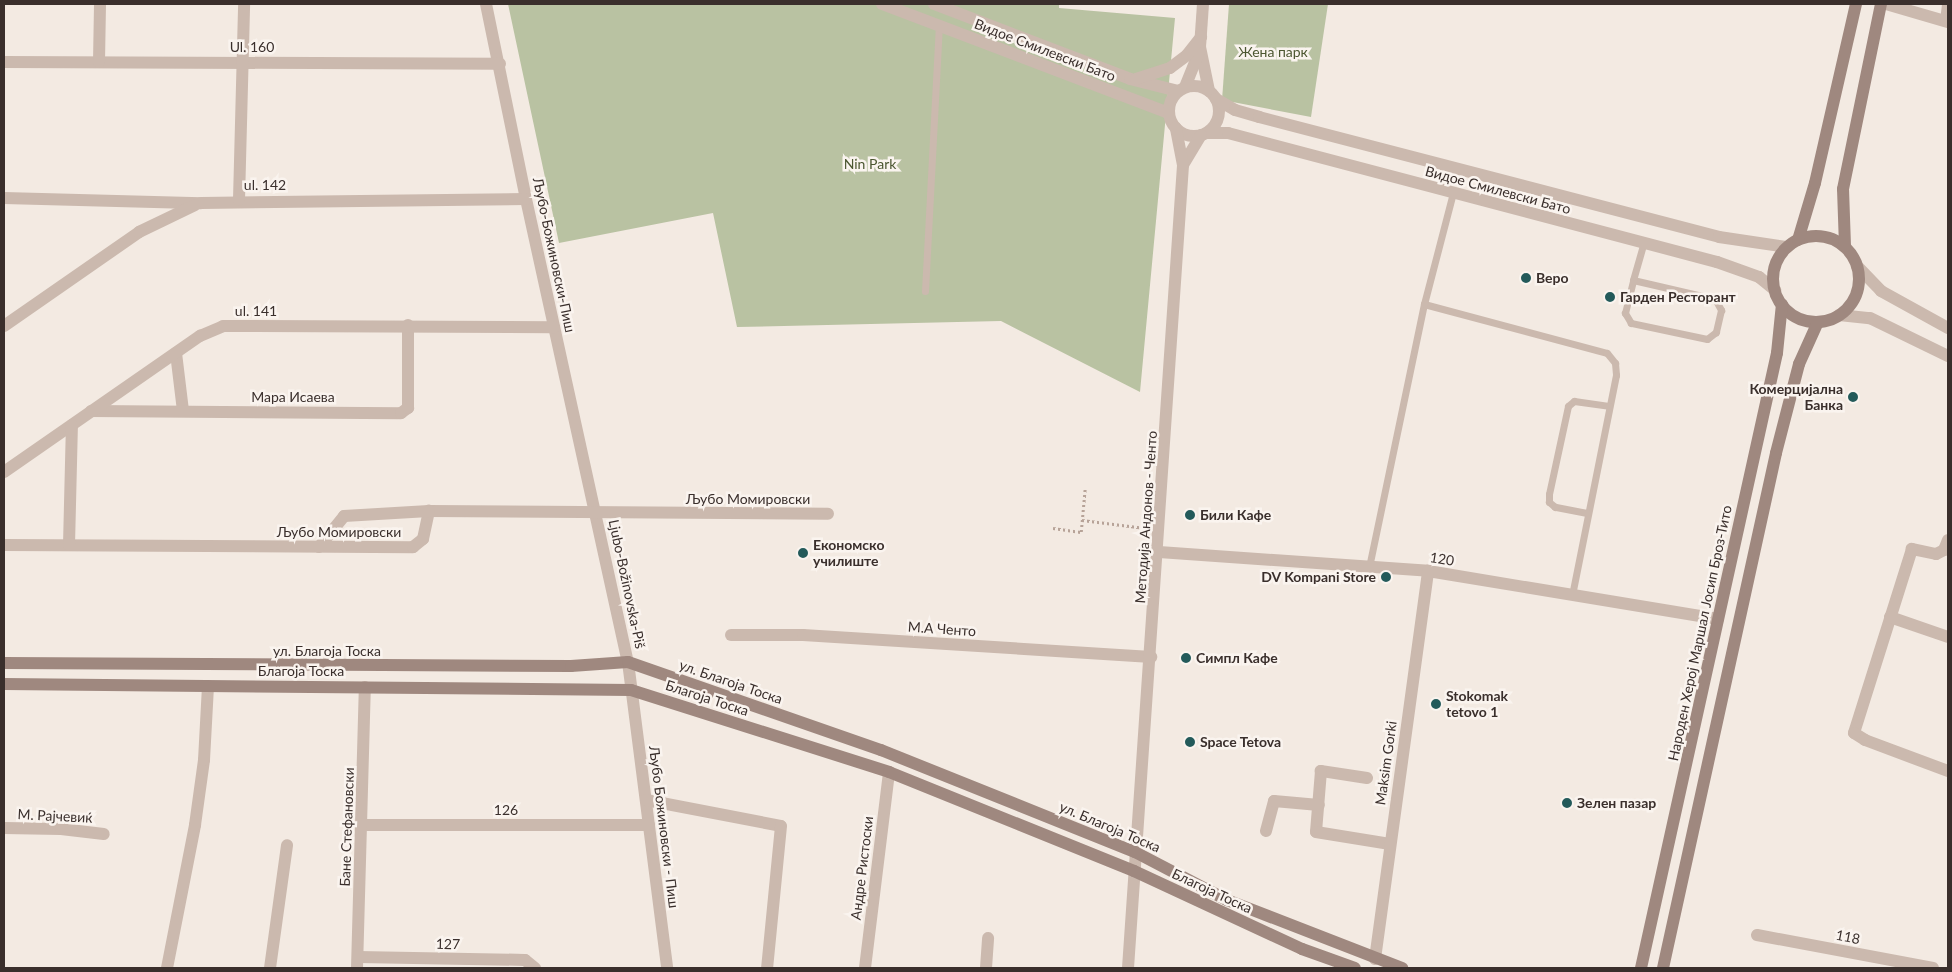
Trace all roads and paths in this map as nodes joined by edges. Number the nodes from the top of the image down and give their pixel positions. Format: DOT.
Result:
graph roads {
  1 [pos="100,4"];
  2 [pos="244,4"];
  3 [pos="486,4"];
  4 [pos="882,4"];
  5 [pos="934,4"];
  6 [pos="1203,4"];
  7 [pos="1856,4"];
  8 [pos="1881,4"];
  9 [pos="1886,4"];
  10 [pos="1948,4"];
  11 [pos="1947,22"];
  12 [pos="939,26"];
  13 [pos="1201,42"];
  14 [pos="244,61"];
  15 [pos="4,62"];
  16 [pos="99,62"];
  17 [pos="500,64"];
  18 [pos="1130,80"];
  19 [pos="1182,89"];
  20 [pos="1213,95"];
  21 [pos="1169,113"];
  22 [pos="1176,128"];
  23 [pos="1204,134"];
  24 [pos="1183,165"];
  25 [pos="1453,193"];
  26 [pos="4,198"];
  27 [pos="526,199"];
  28 [pos="239,200"];
  29 [pos="201,203"];
  30 [pos="1792,244"];
  31 [pos="1643,245"];
  32 [pos="1845,246"];
  33 [pos="1857,266"];
  34 [pos="1633,280"];
  35 [pos="1775,290"];
  36 [pos="925,291"];
  37 [pos="1424,304"];
  38 [pos="1782,304"];
  39 [pos="1838,315"];
  40 [pos="1818,322"];
  41 [pos="408,325"];
  42 [pos="4,326"];
  43 [pos="554,327"];
  44 [pos="1948,328"];
  45 [pos="176,353"];
  46 [pos="1948,356"];
  47 [pos="1609,406"];
  48 [pos="92,411"];
  49 [pos="183,411"];
  50 [pos="72,425"];
  51 [pos="4,472"];
  52 [pos="1085,488"];
  53 [pos="429,512"];
  54 [pos="596,513"];
  55 [pos="1587,513"];
  56 [pos="828,514"];
  57 [pos="1082,520"];
  58 [pos="1053,528"];
  59 [pos="1144,528"];
  60 [pos="1948,540"];
  61 [pos="4,545"];
  62 [pos="69,545"];
  63 [pos="319,547"];
  64 [pos="1159,552"];
  65 [pos="1369,567"];
  66 [pos="1428,571"];
  67 [pos="1572,596"];
  68 [pos="1890,617"];
  69 [pos="1718,619"];
  70 [pos="731,635"];
  71 [pos="1948,637"];
  72 [pos="1151,657"];
  73 [pos="628,662"];
  74 [pos="4,664"];
  75 [pos="4,684"];
  76 [pos="208,686"];
  77 [pos="366,687"];
  78 [pos="631,690"];
  79 [pos="1948,771"];
  80 [pos="888,772"];
  81 [pos="1367,778"];
  82 [pos="646,800"];
  83 [pos="1319,805"];
  84 [pos="363,825"];
  85 [pos="649,825"];
  86 [pos="4,828"];
  87 [pos="1266,831"];
  88 [pos="104,834"];
  89 [pos="1390,844"];
  90 [pos="287,846"];
  91 [pos="1135,852"];
  92 [pos="1134,871"];
  93 [pos="1757,935"];
  94 [pos="988,938"];
  95 [pos="1375,959"];
  96 [pos="357,962"];
  97 [pos="167,968"];
  98 [pos="270,968"];
  99 [pos="535,968"];
  100 [pos="667,968"];
  101 [pos="768,968"];
  102 [pos="865,968"];
  103 [pos="986,968"];
  104 [pos="1128,968"];
  105 [pos="1355,968"];
  106 [pos="1402,968"];
  107 [pos="1641,968"];
  108 [pos="1663,968"];
  109 [pos="1933,968"];
  1 -- 16 [label="street"];
  2 -- 14 [label="street"];
  3 -- 17 [label="street, Љубо-Божиновски-Пиш"];
  4 -- 12 [label="street, Видое Смилевски Бато"];
  5 -- 18 [label="street, Видое Смилевски Бато"];
  6 -- 13 [label="street"];
  7 -- 30 [label="main road"];
  8 -- 32 [label="main road"];
  9 -- 11 [label="street"];
  10 -- 11 [label="street"];
  12 -- 21 [label="street, Видое Смилевски Бато"];
  12 -- 36 [label="lane"];
  13 -- 18 [label="street"];
  13 -- 19 [label="street"];
  13 -- 20 [label="street"];
  14 -- 16 [label="street, Ul. 160"];
  14 -- 17 [label="street, Ul. 160"];
  14 -- 28 [label="street"];
  15 -- 16 [label="street, Ul. 160"];
  17 -- 27 [label="street, Љубо-Божиновски-Пиш"];
  18 -- 19 [label="street, Видое Смилевски Бато"];
  19 -- 20 [label="street"];
  19 -- 21 [label="street"];
  20 -- 23 [label="street"];
  20 -- 30 [label="street, Видое Смилевски Бато"];
  21 -- 22 [label="street"];
  22 -- 23 [label="street"];
  22 -- 24 [label="street, Методија Андонов - Ченто"];
  23 -- 24 [label="street, Методија Андонов - Ченто"];
  23 -- 25 [label="street, Видое Смилевски Бато"];
  24 -- 64 [label="street, Методија Андонов - Ченто"];
  25 -- 31 [label="street, Видое Смилевски Бато"];
  25 -- 37 [label="lane"];
  26 -- 29 [label="street, ul. 142"];
  27 -- 28 [label="street, ul. 142"];
  27 -- 43 [label="street, Љубо-Божиновски-Пиш"];
  28 -- 29 [label="street, ul. 142"];
  29 -- 42 [label="street"];
  30 -- 32 [label="main road"];
  30 -- 35 [label="main road"];
  31 -- 34 [label="lane"];
  31 -- 35 [label="street, Видое Смилевски Бато"];
  32 -- 33 [label="main road"];
  33 -- 39 [label="main road"];
  33 -- 44 [label="street"];
  34 -- 34 [label="lane"];
  35 -- 38 [label="main road"];
  37 -- 47 [label="lane"];
  37 -- 65 [label="lane"];
  38 -- 40 [label="main road"];
  38 -- 69 [label="main road, Народен Херој Маршал Јосип Броз-Тито"];
  39 -- 40 [label="main road"];
  39 -- 46 [label="street"];
  40 -- 108 [label="main road"];
  41 -- 43 [label="street, ul. 141"];
  41 -- 45 [label="street, ul. 141"];
  41 -- 49 [label="street, Мара Исаева"];
  43 -- 54 [label="street, Љубо-Божиновски-Пиш"];
  45 -- 48 [label="street, ul. 141"];
  45 -- 49 [label="street"];
  47 -- 55 [label="lane"];
  47 -- 55 [label="lane"];
  48 -- 49 [label="street, Мара Исаева"];
  48 -- 50 [label="street, ul. 141"];
  50 -- 51 [label="street, ul. 141"];
  50 -- 62 [label="street"];
  52 -- 57 [label="path"];
  53 -- 54 [label="street, Љубо Момировски"];
  53 -- 63 [label="street"];
  53 -- 63 [label="street, Љубо Момировски"];
  54 -- 56 [label="street, Љубо Момировски"];
  54 -- 73 [label="street, Ljubo-Božinovska-Piš"];
  55 -- 67 [label="lane"];
  57 -- 58 [label="path"];
  57 -- 59 [label="path"];
  60 -- 68 [label="street"];
  61 -- 62 [label="street, Љубо Момировски"];
  62 -- 63 [label="street, Љубо Момировски"];
  64 -- 65 [label="street, 120"];
  64 -- 72 [label="street, Методија Андонов - Ченто"];
  65 -- 66 [label="street, 120"];
  66 -- 67 [label="street, 120"];
  66 -- 89 [label="street, Maksim Gorki"];
  67 -- 69 [label="street, 120"];
  68 -- 71 [label="street"];
  68 -- 79 [label="street"];
  69 -- 107 [label="main road, Народен Херој Маршал Јосип Броз-Тито"];
  70 -- 72 [label="street, М.А Ченто"];
  72 -- 91 [label="street, Методија Андонов - Ченто"];
  73 -- 74 [label="main road, ул. Благоја Тоска"];
  73 -- 78 [label="street, Ljubo-Božinovska-Piš"];
  73 -- 91 [label="main road, ул. Благоја Тоска"];
  75 -- 76 [label="main road, Благоја Тоска"];
  76 -- 77 [label="main road, Благоја Тоска"];
  76 -- 97 [label="street"];
  77 -- 78 [label="main road, Благоја Тоска"];
  77 -- 84 [label="street, Бане Стефановски"];
  78 -- 80 [label="main road, Благоја Тоска"];
  78 -- 82 [label="street, Љубо Божиновски - Пиш"];
  80 -- 92 [label="main road, Благоја Тоска"];
  80 -- 102 [label="street, Андре Ристоски"];
  81 -- 83 [label="street"];
  82 -- 85 [label="street, Љубо Божиновски - Пиш"];
  82 -- 101 [label="street"];
  83 -- 87 [label="street"];
  83 -- 89 [label="street"];
  84 -- 85 [label="street, 126"];
  84 -- 96 [label="street, Бане Стефановски"];
  85 -- 100 [label="street, Љубо Божиновски - Пиш"];
  86 -- 88 [label="street, М. Рајчевиќ"];
  89 -- 95 [label="street, Maksim Gorki"];
  90 -- 98 [label="street"];
  91 -- 92 [label="street, Методија Андонов - Ченто"];
  91 -- 95 [label="main road, ул. Благоја Тоска"];
  92 -- 104 [label="street, Методија Андонов - Ченто"];
  92 -- 105 [label="main road, Благоја Тоска"];
  93 -- 109 [label="street, 118"];
  94 -- 103 [label="street"];
  95 -- 106 [label="main road, ул. Благоја Тоска"];
  96 -- 99 [label="street, 127"];
}
